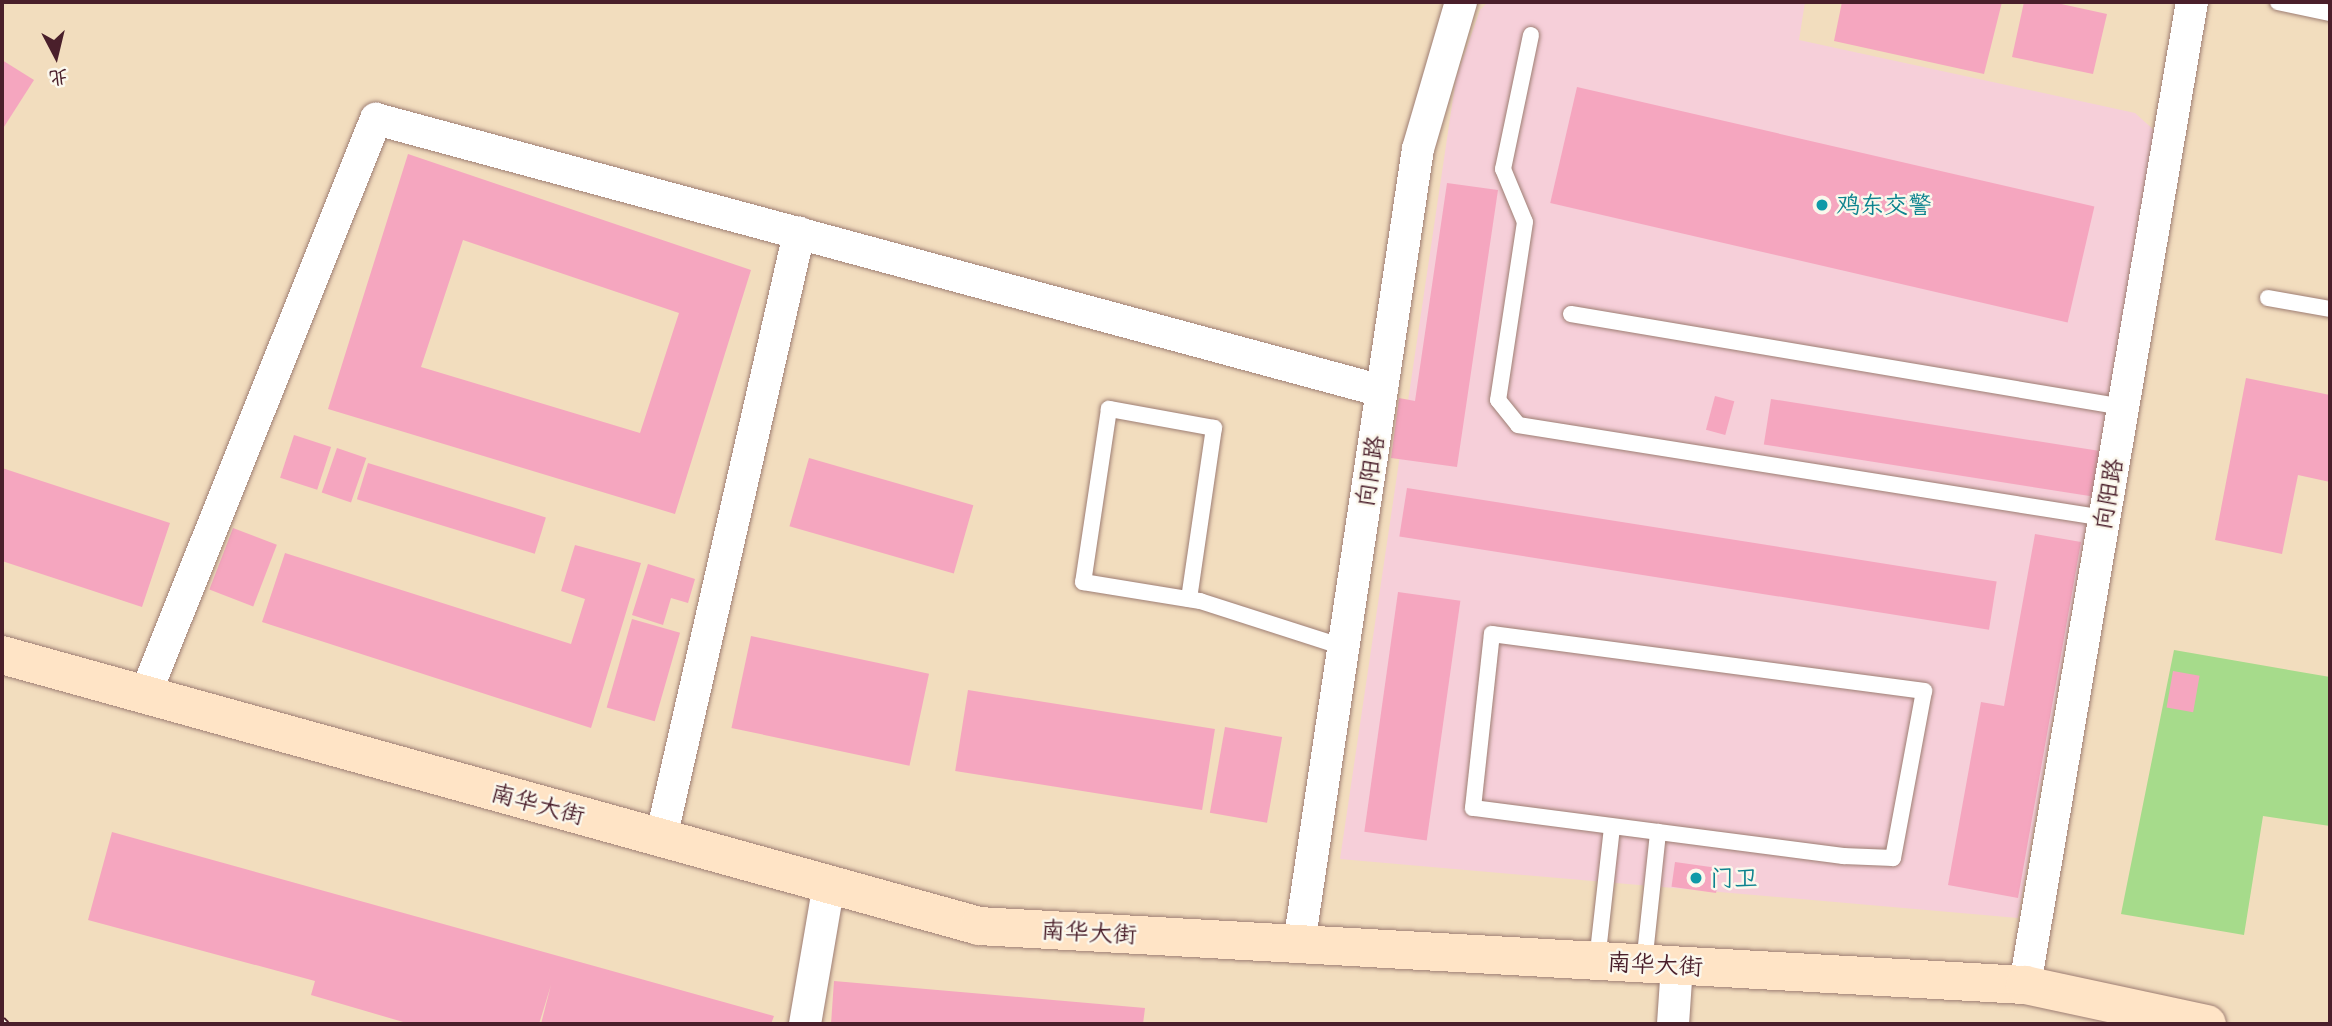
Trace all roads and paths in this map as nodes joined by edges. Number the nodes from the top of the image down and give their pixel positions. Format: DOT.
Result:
graph roads {
  1 [pos="1461,2"];
  2 [pos="2192,2"];
  3 [pos="2278,2"];
  4 [pos="2330,13"];
  5 [pos="1531,36"];
  6 [pos="799,233"];
  7 [pos="2268,298"];
  8 [pos="2330,309"];
  9 [pos="1571,314"];
  10 [pos="1382,391"];
  11 [pos="2123,407"];
  12 [pos="2104,518"];
  13 [pos="1189,599"];
  14 [pos="1343,648"];
  15 [pos="2,655"];
  16 [pos="145,695"];
  17 [pos="1612,827"];
  18 [pos="1658,832"];
  19 [pos="661,838"];
  20 [pos="829,884"];
  21 [pos="1299,944"];
  22 [pos="1597,961"];
  23 [pos="1660,965"];
  24 [pos="2025,985"];
  25 [pos="804,1024"];
  26 [pos="1673,1024"];
  27 [pos="2207,1024"];
  1 -- 10 [label="street, 向阳路"];
  2 -- 11 [label="street, 向阳路"];
  3 -- 4 [label="lane"];
  5 -- 12 [label="lane"];
  6 -- 10 [label="street"];
  6 -- 16 [label="street"];
  6 -- 19 [label="street"];
  7 -- 8 [label="lane"];
  9 -- 11 [label="lane"];
  10 -- 14 [label="street, 向阳路"];
  11 -- 12 [label="street, 向阳路"];
  12 -- 24 [label="street, 向阳路"];
  13 -- 13 [label="lane"];
  13 -- 14 [label="lane"];
  14 -- 21 [label="street, 向阳路"];
  15 -- 16 [label="main road, 南华大街"];
  16 -- 19 [label="main road, 南华大街"];
  17 -- 18 [label="lane"];
  17 -- 18 [label="lane"];
  17 -- 22 [label="lane"];
  18 -- 23 [label="lane"];
  19 -- 20 [label="main road, 南华大街"];
  20 -- 21 [label="main road, 南华大街"];
  20 -- 25 [label="street"];
  21 -- 22 [label="main road, 南华大街"];
  22 -- 23 [label="main road, 南华大街"];
  23 -- 24 [label="main road, 南华大街"];
  23 -- 26 [label="street"];
  24 -- 27 [label="main road, 南华大街"];
}
